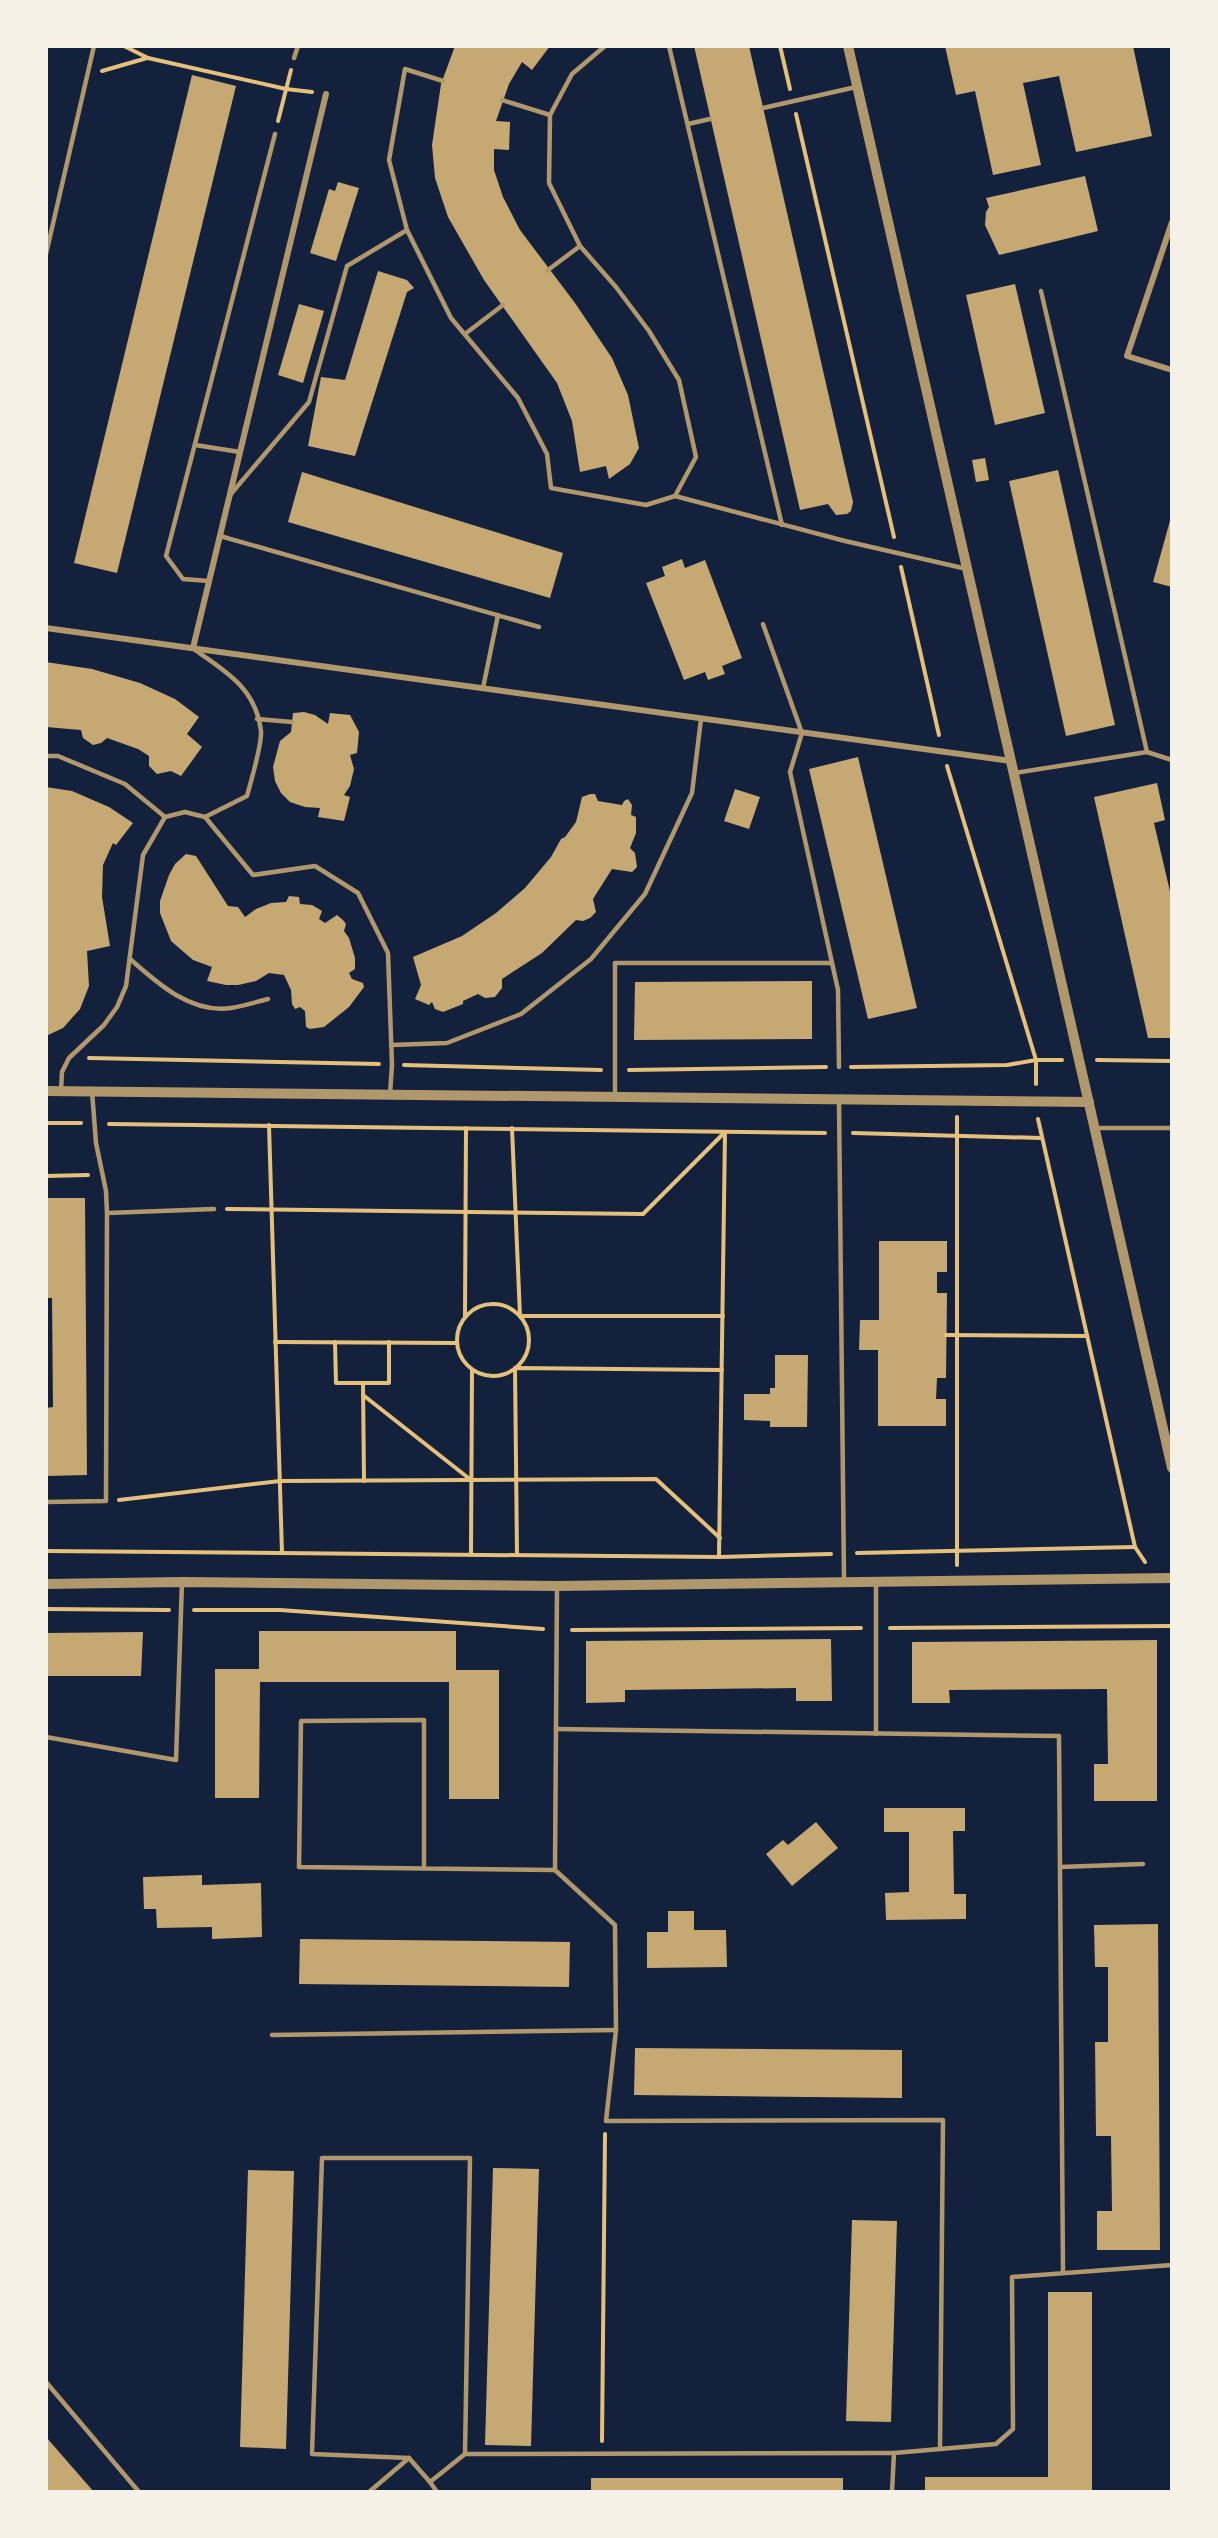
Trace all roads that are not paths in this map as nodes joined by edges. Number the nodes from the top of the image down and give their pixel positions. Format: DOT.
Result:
graph roads {
  1 [pos="94,46"];
  2 [pos="298,46"];
  3 [pos="605,46"];
  4 [pos="669,46"];
  5 [pos="848,46"];
  6 [pos="294,58"];
  7 [pos="442,81"];
  8 [pos="857,87"];
  9 [pos="326,94"];
  10 [pos="502,100"];
  11 [pos="763,108"];
  12 [pos="550,115"];
  13 [pos="710,119"];
  14 [pos="688,124"];
  15 [pos="275,134"];
  16 [pos="1172,222"];
  17 [pos="407,230"];
  18 [pos="580,246"];
  19 [pos="46,254"];
  20 [pos="548,270"];
  21 [pos="1041,291"];
  22 [pos="503,305"];
  23 [pos="465,334"];
  24 [pos="1172,370"];
  25 [pos="195,445"];
  26 [pos="240,452"];
  27 [pos="229,496"];
  28 [pos="675,496"];
  29 [pos="782,525"];
  30 [pos="220,536"];
  31 [pos="967,569"];
  32 [pos="209,581"];
  33 [pos="498,615"];
  34 [pos="763,624"];
  35 [pos="539,627"];
  36 [pos="46,628"];
  37 [pos="193,648"];
  38 [pos="483,688"];
  39 [pos="257,719"];
  40 [pos="701,719"];
  41 [pos="292,722"];
  42 [pos="802,733"];
  43 [pos="1147,752"];
  44 [pos="46,756"];
  45 [pos="1172,760"];
  46 [pos="1011,761"];
  47 [pos="1013,773"];
  48 [pos="165,817"];
  49 [pos="205,818"];
  50 [pos="130,958"];
  51 [pos="832,963"];
  52 [pos="268,999"];
  53 [pos="391,1045"];
  54 [pos="839,1067"];
  55 [pos="46,1091"];
  56 [pos="61,1091"];
  57 [pos="92,1091"];
  58 [pos="390,1096"];
  59 [pos="615,1098"];
  60 [pos="839,1100"];
  61 [pos="1089,1102"];
  62 [pos="1093,1128"];
  63 [pos="1172,1128"];
  64 [pos="213,1209"];
  65 [pos="107,1213"];
  66 [pos="1172,1468"];
  67 [pos="46,1502"];
  68 [pos="1172,1578"];
  69 [pos="182,1582"];
  70 [pos="844,1582"];
  71 [pos="876,1582"];
  72 [pos="46,1584"];
  73 [pos="557,1586"];
  74 [pos="556,1729"];
  75 [pos="876,1734"];
  76 [pos="46,1737"];
  77 [pos="1143,1864"];
  78 [pos="1060,1867"];
  79 [pos="424,1868"];
  80 [pos="555,1870"];
  81 [pos="616,2030"];
  82 [pos="272,2035"];
  83 [pos="1172,2265"];
  84 [pos="1063,2272"];
  85 [pos="46,2382"];
  86 [pos="940,2449"];
  87 [pos="894,2453"];
  88 [pos="465,2454"];
  89 [pos="409,2458"];
  90 [pos="429,2482"];
  91 [pos="139,2492"];
  92 [pos="369,2492"];
  93 [pos="437,2492"];
  94 [pos="892,2492"];
  1 -- 19 [label="lane"];
  2 -- 6 [label="lane"];
  3 -- 12 [label="lane"];
  4 -- 14 [label="lane"];
  5 -- 8 [label="street"];
  7 -- 17 [label="lane"];
  8 -- 11 [label="lane"];
  8 -- 31 [label="street"];
  9 -- 26 [label="street"];
  10 -- 12 [label="lane"];
  12 -- 18 [label="lane"];
  13 -- 14 [label="lane"];
  14 -- 29 [label="lane"];
  15 -- 25 [label="lane"];
  16 -- 24 [label="street"];
  17 -- 23 [label="lane"];
  17 -- 27 [label="lane"];
  18 -- 20 [label="lane"];
  18 -- 28 [label="lane"];
  21 -- 43 [label="lane"];
  22 -- 23 [label="lane"];
  23 -- 28 [label="lane"];
  25 -- 26 [label="lane"];
  25 -- 32 [label="lane"];
  26 -- 27 [label="street"];
  27 -- 30 [label="street"];
  28 -- 29 [label="lane"];
  29 -- 31 [label="lane"];
  30 -- 32 [label="street"];
  30 -- 33 [label="lane"];
  31 -- 46 [label="street"];
  32 -- 37 [label="street"];
  33 -- 35 [label="lane"];
  33 -- 38 [label="lane"];
  34 -- 42 [label="lane"];
  36 -- 37 [label="street"];
  37 -- 38 [label="street"];
  37 -- 39 [label="lane"];
  38 -- 40 [label="street"];
  39 -- 41 [label="lane"];
  39 -- 49 [label="lane"];
  40 -- 42 [label="street"];
  40 -- 53 [label="lane"];
  42 -- 46 [label="street"];
  42 -- 51 [label="lane"];
  43 -- 45 [label="lane"];
  43 -- 47 [label="lane"];
  44 -- 48 [label="lane"];
  46 -- 47 [label="street"];
  47 -- 61 [label="street"];
  48 -- 49 [label="lane"];
  48 -- 50 [label="lane"];
  49 -- 53 [label="lane"];
  50 -- 52 [label="lane"];
  50 -- 56 [label="lane"];
  51 -- 54 [label="lane"];
  51 -- 59 [label="lane"];
  53 -- 58 [label="lane"];
  55 -- 56 [label="street"];
  56 -- 57 [label="street"];
  57 -- 58 [label="street"];
  57 -- 65 [label="lane"];
  58 -- 59 [label="street"];
  59 -- 60 [label="street"];
  60 -- 61 [label="street"];
  60 -- 70 [label="lane"];
  61 -- 62 [label="street"];
  62 -- 63 [label="lane"];
  62 -- 66 [label="street"];
  64 -- 65 [label="lane"];
  65 -- 67 [label="lane"];
  68 -- 71 [label="street"];
  69 -- 72 [label="street"];
  69 -- 73 [label="street"];
  69 -- 76 [label="lane"];
  70 -- 71 [label="street"];
  70 -- 73 [label="street"];
  71 -- 75 [label="lane"];
  73 -- 74 [label="lane"];
  74 -- 75 [label="lane"];
  74 -- 80 [label="lane"];
  75 -- 78 [label="lane"];
  77 -- 78 [label="lane"];
  78 -- 84 [label="lane"];
  79 -- 79 [label="lane"];
  79 -- 80 [label="lane"];
  80 -- 81 [label="lane"];
  81 -- 82 [label="lane"];
  81 -- 86 [label="lane"];
  83 -- 84 [label="lane"];
  84 -- 86 [label="lane"];
  85 -- 91 [label="lane"];
  86 -- 87 [label="lane"];
  87 -- 88 [label="lane"];
  87 -- 94 [label="lane"];
  88 -- 89 [label="lane"];
  88 -- 90 [label="lane"];
  89 -- 90 [label="lane"];
  89 -- 92 [label="lane"];
  90 -- 93 [label="lane"];
}
